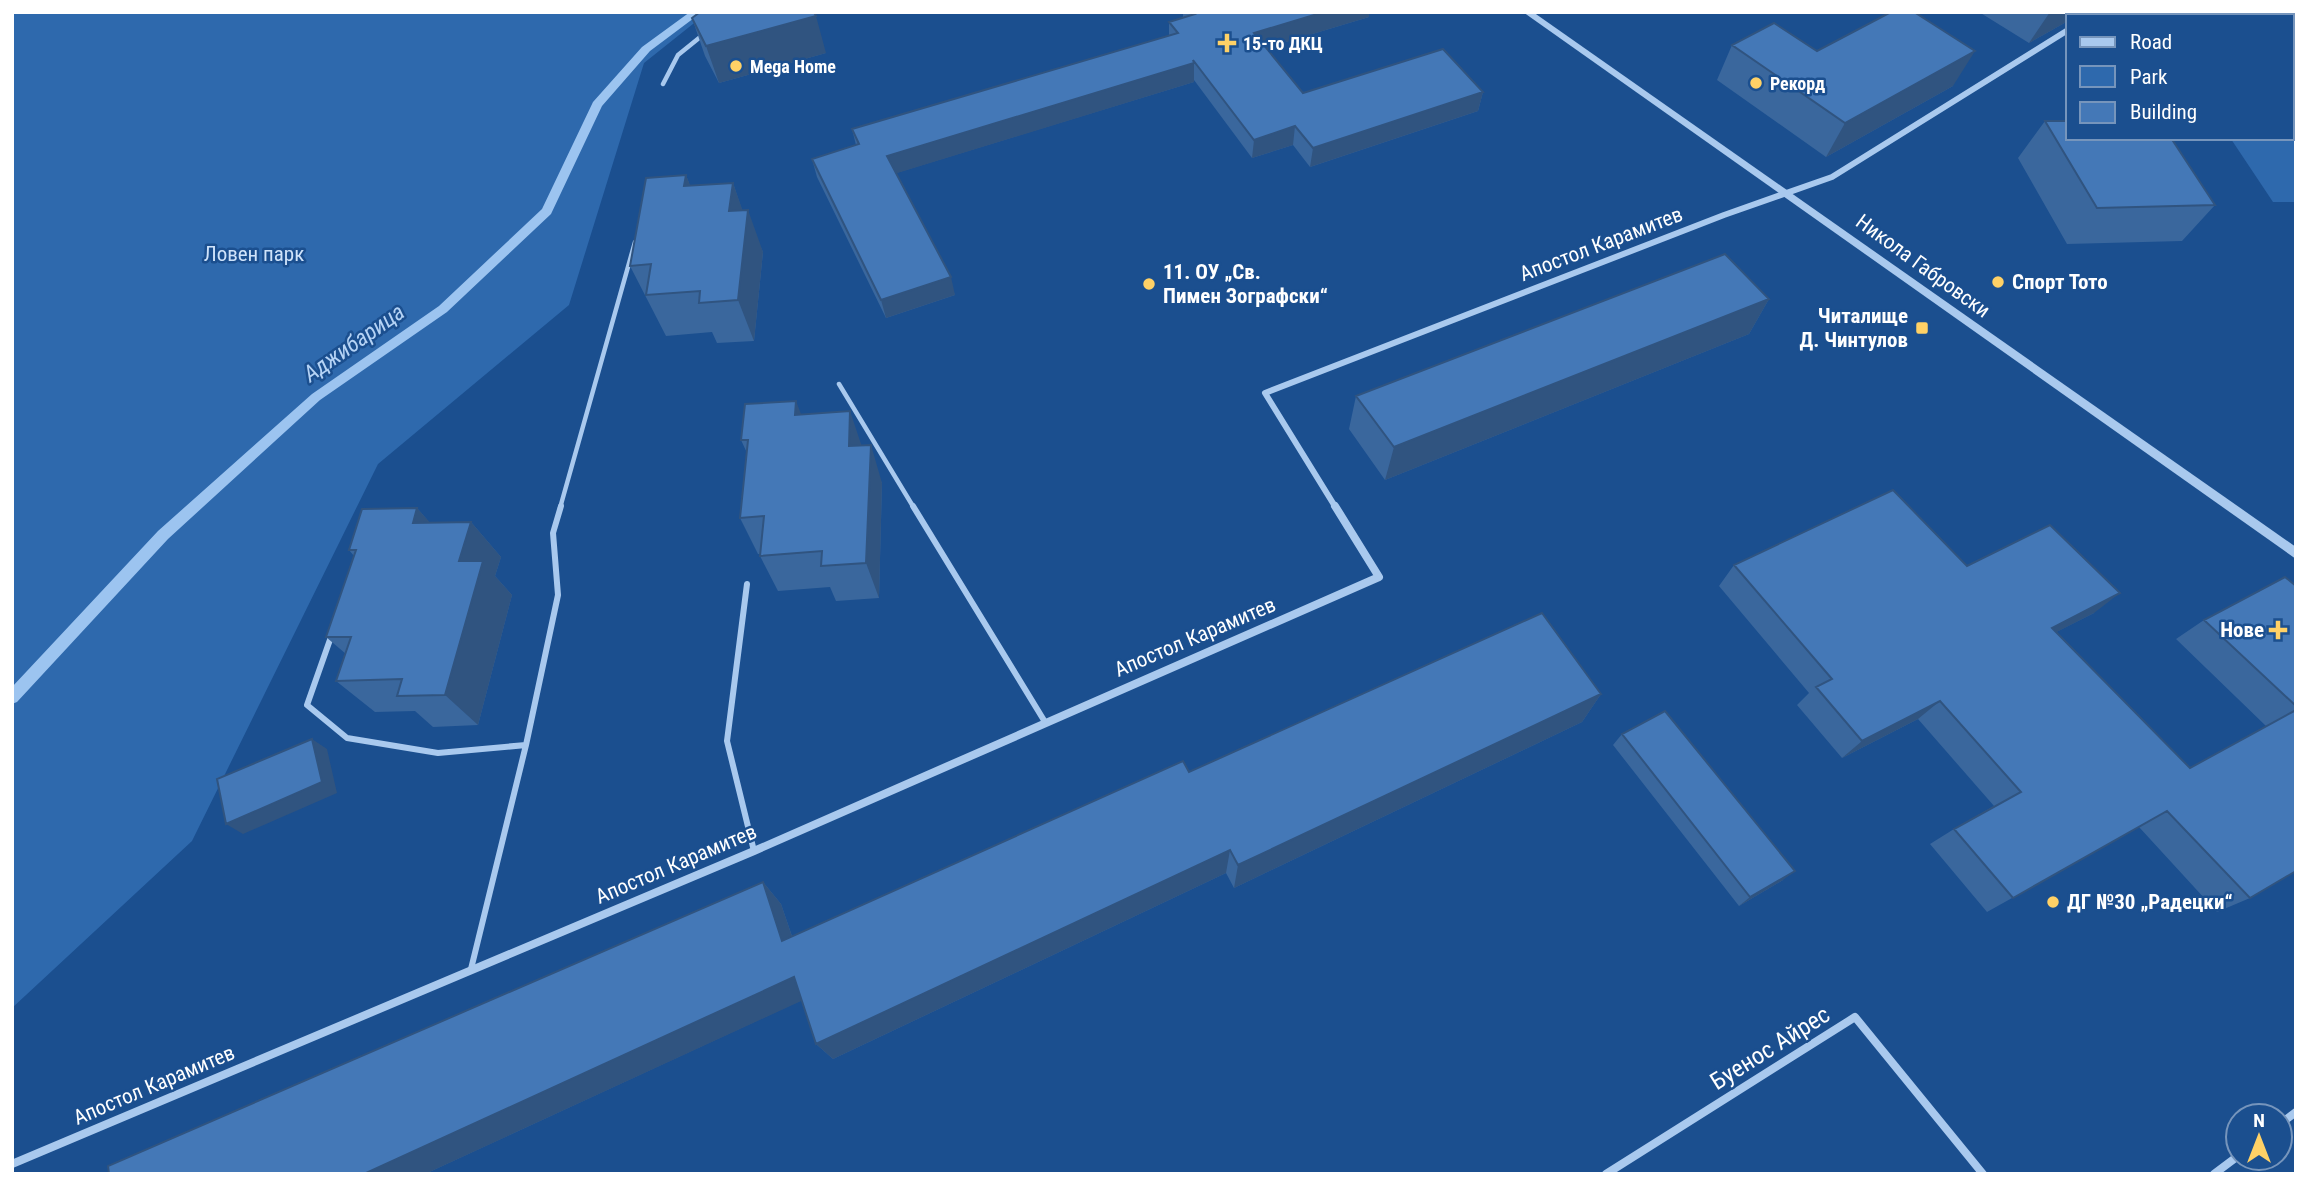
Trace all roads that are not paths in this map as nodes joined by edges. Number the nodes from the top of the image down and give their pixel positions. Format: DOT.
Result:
graph roads {
  1 [pos="1527,12"];
  2 [pos="714,27"];
  3 [pos="2066,31"];
  4 [pos="663,84"];
  5 [pos="1786,194"];
  6 [pos="639,229"];
  7 [pos="839,384"];
  8 [pos="2296,554"];
  9 [pos="747,584"];
  10 [pos="334,631"];
  11 [pos="1045,722"];
  12 [pos="526,745"];
  13 [pos="754,851"];
  14 [pos="471,969"];
  15 [pos="12,1164"];
  16 [pos="1606,1174"];
  17 [pos="1983,1174"];
  1 -- 5 [label="street, Никола Габровски"];
  2 -- 4 [label="lane"];
  3 -- 5 [label="street, Апостол Карамитев"];
  5 -- 8 [label="street, Никола Габровски"];
  5 -- 11 [label="street, Апостол Карамитев"];
  6 -- 12 [label="lane"];
  7 -- 11 [label="lane"];
  9 -- 13 [label="lane"];
  10 -- 12 [label="lane"];
  11 -- 13 [label="street, Апостол Карамитев"];
  12 -- 14 [label="lane"];
  13 -- 14 [label="street, Апостол Карамитев"];
  14 -- 15 [label="street, Апостол Карамитев"];
  16 -- 17 [label="street, Буенос Айрес"];
}
